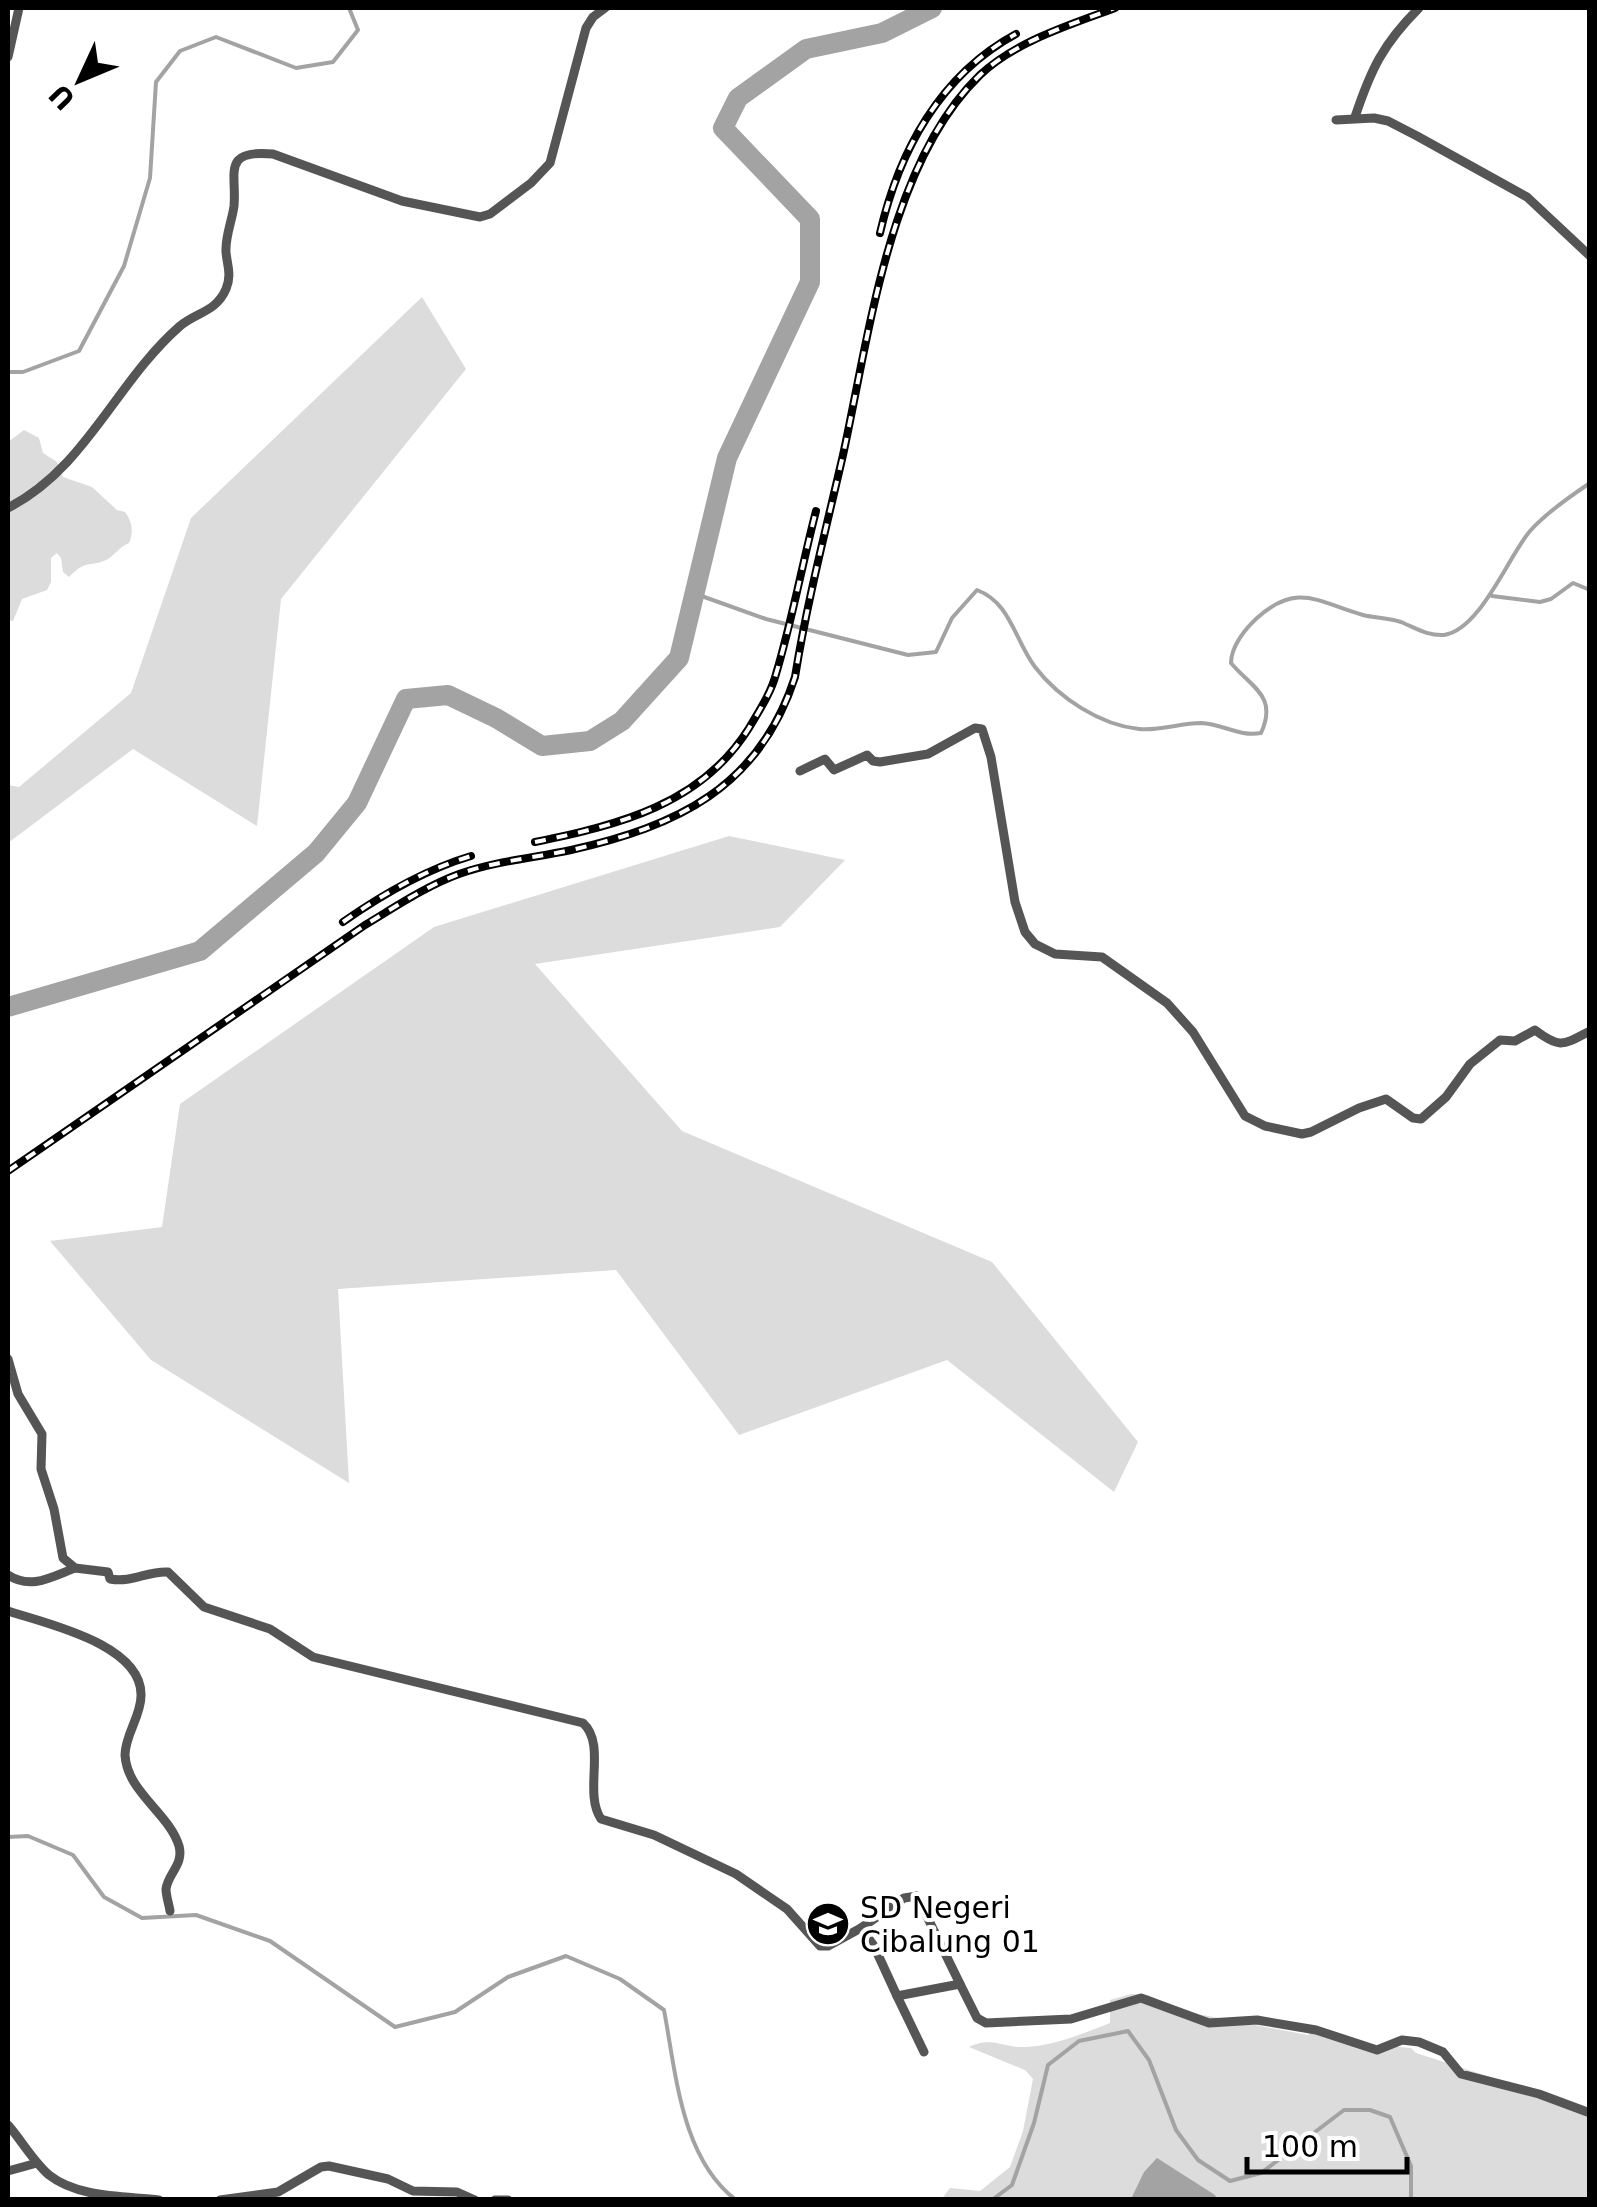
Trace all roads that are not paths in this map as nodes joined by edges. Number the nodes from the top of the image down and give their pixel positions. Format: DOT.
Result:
graph roads {
  1 [pos="19,8"];
  2 [pos="605,8"];
  3 [pos="1419,8"];
  4 [pos="8,57"];
  5 [pos="1355,117"];
  6 [pos="1336,120"];
  7 [pos="1590,256"];
  8 [pos="8,508"];
  9 [pos="800,770"];
  10 [pos="1590,1031"];
  11 [pos="8,1359"];
  12 [pos="75,1568"];
  13 [pos="8,1574"];
  14 [pos="8,1611"];
  15 [pos="170,1911"];
  16 [pos="860,1928"];
  17 [pos="960,1984"];
  18 [pos="897,1996"];
  19 [pos="924,2052"];
  20 [pos="1590,2113"];
  21 [pos="8,2125"];
  22 [pos="37,2163"];
  23 [pos="8,2170"];
  24 [pos="160,2200"];
  25 [pos="220,2200"];
  26 [pos="475,2200"];
  27 [pos="495,2200"];
  28 [pos="508,2200"];
  1 -- 4 [label="street"];
  2 -- 8 [label="street"];
  3 -- 5 [label="street"];
  5 -- 6 [label="street"];
  5 -- 7 [label="street"];
  9 -- 10 [label="street"];
  11 -- 12 [label="street"];
  12 -- 13 [label="street"];
  12 -- 16 [label="street"];
  14 -- 15 [label="street"];
  16 -- 17 [label="street"];
  16 -- 18 [label="street"];
  17 -- 18 [label="street"];
  17 -- 20 [label="street"];
  18 -- 19 [label="street"];
  21 -- 22 [label="street"];
  22 -- 23 [label="street"];
  22 -- 24 [label="street"];
  25 -- 26 [label="street"];
  27 -- 28 [label="street"];
}
